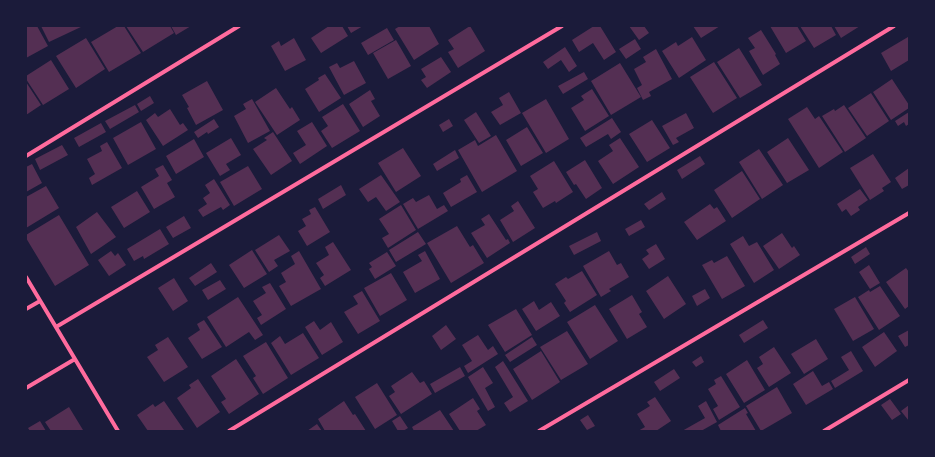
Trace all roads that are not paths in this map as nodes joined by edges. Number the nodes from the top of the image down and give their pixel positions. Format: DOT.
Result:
graph roads {
  1 [pos="239,26"];
  2 [pos="562,26"];
  3 [pos="894,26"];
  4 [pos="26,156"];
  5 [pos="909,213"];
  6 [pos="26,277"];
  7 [pos="40,300"];
  8 [pos="26,309"];
  9 [pos="56,327"];
  10 [pos="75,359"];
  11 [pos="909,380"];
  12 [pos="26,388"];
  13 [pos="118,431"];
  14 [pos="229,431"];
  15 [pos="539,431"];
  16 [pos="824,431"];
  1 -- 4 [label="street"];
  2 -- 9 [label="street"];
  3 -- 14 [label="street"];
  5 -- 15 [label="street"];
  6 -- 7 [label="street"];
  7 -- 8 [label="street"];
  7 -- 9 [label="street"];
  9 -- 10 [label="street"];
  10 -- 12 [label="street"];
  10 -- 13 [label="street"];
  11 -- 16 [label="street"];
}
